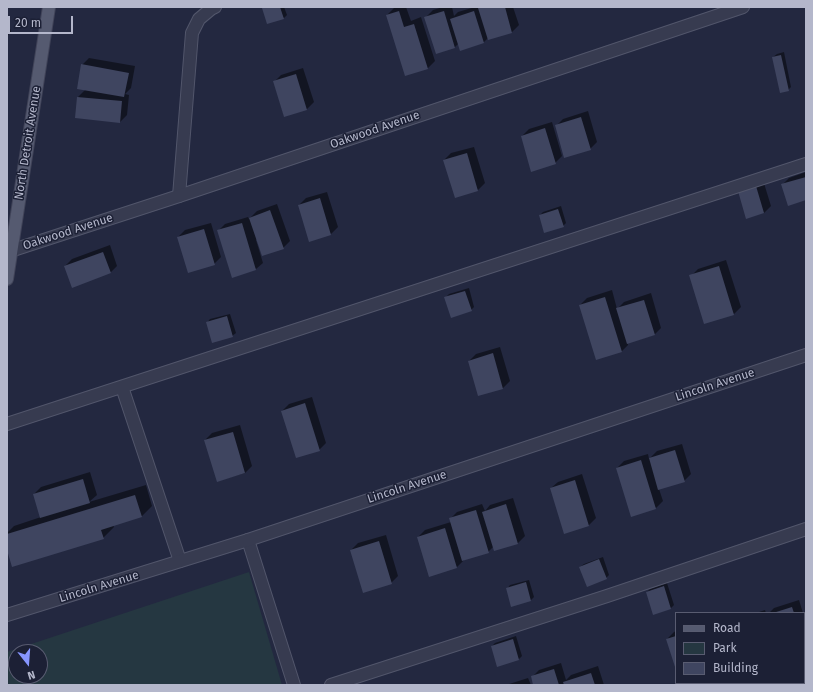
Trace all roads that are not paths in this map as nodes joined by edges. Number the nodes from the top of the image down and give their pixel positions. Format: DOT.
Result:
graph roads {
  1 [pos="49,7"];
  2 [pos="215,7"];
  3 [pos="743,7"];
  4 [pos="806,164"];
  5 [pos="179,196"];
  6 [pos="9,251"];
  7 [pos="7,279"];
  8 [pos="806,355"];
  9 [pos="122,387"];
  10 [pos="7,424"];
  11 [pos="806,529"];
  12 [pos="248,540"];
  13 [pos="180,561"];
  14 [pos="7,616"];
  15 [pos="294,685"];
  16 [pos="331,685"];
  1 -- 6 [label="main road, North Detroit Avenue"];
  2 -- 5 [label="street"];
  3 -- 5 [label="street, Oakwood Avenue"];
  4 -- 9 [label="street"];
  5 -- 6 [label="street, Oakwood Avenue"];
  6 -- 7 [label="main road, North Detroit Avenue"];
  8 -- 12 [label="street, Lincoln Avenue"];
  9 -- 10 [label="street"];
  9 -- 13 [label="street"];
  11 -- 16 [label="street"];
  12 -- 13 [label="street, Lincoln Avenue"];
  12 -- 15 [label="street"];
  13 -- 14 [label="street, Lincoln Avenue"];
}
